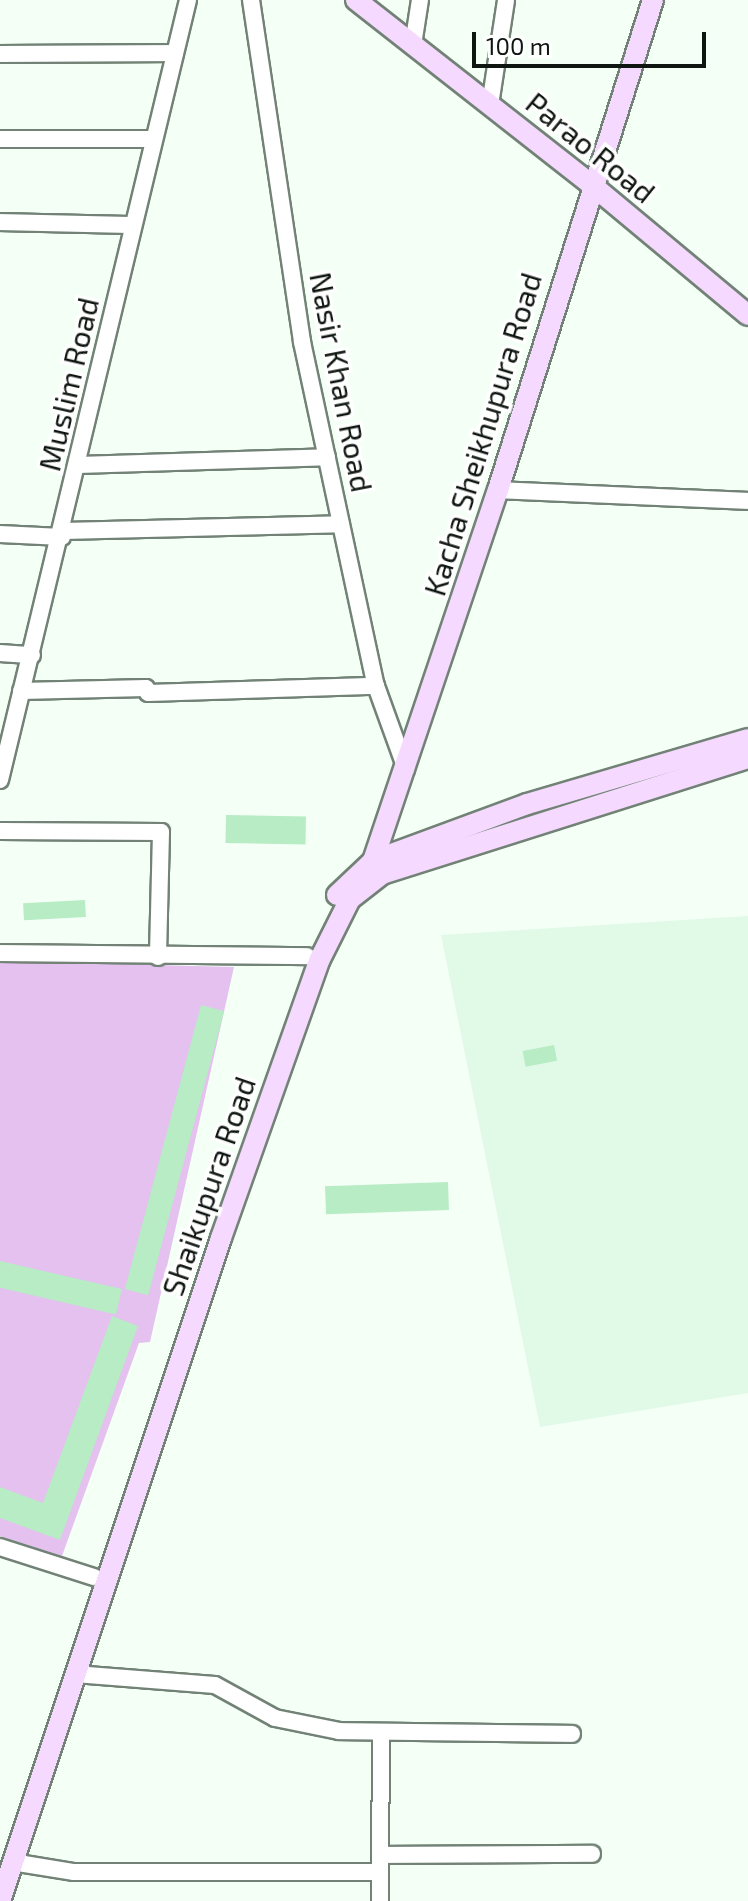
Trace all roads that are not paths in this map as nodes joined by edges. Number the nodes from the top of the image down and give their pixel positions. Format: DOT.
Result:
graph roads {
  1 [pos="188,0"];
  2 [pos="251,0"];
  3 [pos="356,0"];
  4 [pos="420,0"];
  5 [pos="506,0"];
  6 [pos="653,0"];
  7 [pos="413,45"];
  8 [pos="175,53"];
  9 [pos="0,54"];
  10 [pos="490,105"];
  11 [pos="0,139"];
  12 [pos="153,139"];
  13 [pos="592,185"];
  14 [pos="0,222"];
  15 [pos="133,225"];
  16 [pos="748,315"];
  17 [pos="327,457"];
  18 [pos="78,465"];
  19 [pos="498,490"];
  20 [pos="748,501"];
  21 [pos="341,524"];
  22 [pos="0,534"];
  23 [pos="63,534"];
  24 [pos="0,653"];
  25 [pos="32,655"];
  26 [pos="376,686"];
  27 [pos="21,691"];
  28 [pos="748,739"];
  29 [pos="748,758"];
  30 [pos="406,769"];
  31 [pos="0,780"];
  32 [pos="0,831"];
  33 [pos="373,861"];
  34 [pos="364,884"];
  35 [pos="0,953"];
  36 [pos="307,956"];
  37 [pos="158,957"];
  38 [pos="0,1547"];
  39 [pos="94,1577"];
  40 [pos="75,1674"];
  41 [pos="381,1734"];
  42 [pos="572,1734"];
  43 [pos="592,1854"];
  44 [pos="6,1859"];
  45 [pos="380,1864"];
  46 [pos="0,1901"];
  47 [pos="380,1901"];
  1 -- 8 [label="street, Muslim Road"];
  2 -- 17 [label="street, Nasir Khan Road"];
  3 -- 7 [label="main road, Parao Road"];
  4 -- 7 [label="street"];
  5 -- 10 [label="street"];
  6 -- 13 [label="main road, Kacha Sheikhupura Road"];
  7 -- 10 [label="main road, Parao Road"];
  8 -- 9 [label="street"];
  8 -- 12 [label="street, Muslim Road"];
  10 -- 13 [label="main road, Parao Road"];
  11 -- 12 [label="street"];
  12 -- 15 [label="street, Muslim Road"];
  13 -- 16 [label="main road, Parao Road"];
  13 -- 19 [label="main road, Kacha Sheikhupura Road"];
  14 -- 15 [label="street"];
  15 -- 18 [label="street, Muslim Road"];
  17 -- 18 [label="street"];
  17 -- 21 [label="street, Nasir Khan Road"];
  18 -- 23 [label="street, Muslim Road"];
  19 -- 20 [label="street"];
  19 -- 30 [label="main road, Kacha Sheikhupura Road"];
  21 -- 23 [label="street"];
  21 -- 26 [label="street, Nasir Khan Road"];
  22 -- 23 [label="street"];
  23 -- 25 [label="street, Muslim Road"];
  24 -- 25 [label="street"];
  25 -- 27 [label="street, Muslim Road"];
  26 -- 27 [label="street"];
  26 -- 30 [label="street, Nasir Khan Road"];
  27 -- 31 [label="street, Muslim Road"];
  28 -- 33 [label="main road, Shaikupura Road"];
  29 -- 34 [label="main road"];
  30 -- 33 [label="main road, Kacha Sheikhupura Road"];
  32 -- 37 [label="street"];
  33 -- 34 [label="main road, Kacha Sheikhupura Road"];
  33 -- 36 [label="main road, Shaikupura Road"];
  34 -- 40 [label="main road, Shaikupura Road"];
  35 -- 37 [label="street"];
  36 -- 37 [label="street"];
  36 -- 39 [label="main road, Shaikupura Road"];
  38 -- 39 [label="street"];
  39 -- 44 [label="main road, Shaikupura Road"];
  40 -- 41 [label="street"];
  40 -- 44 [label="main road, Shaikupura Road"];
  41 -- 42 [label="street"];
  41 -- 45 [label="street"];
  43 -- 45 [label="street"];
  44 -- 45 [label="street"];
  44 -- 46 [label="main road, Shaikupura Road"];
  45 -- 47 [label="street"];
}
